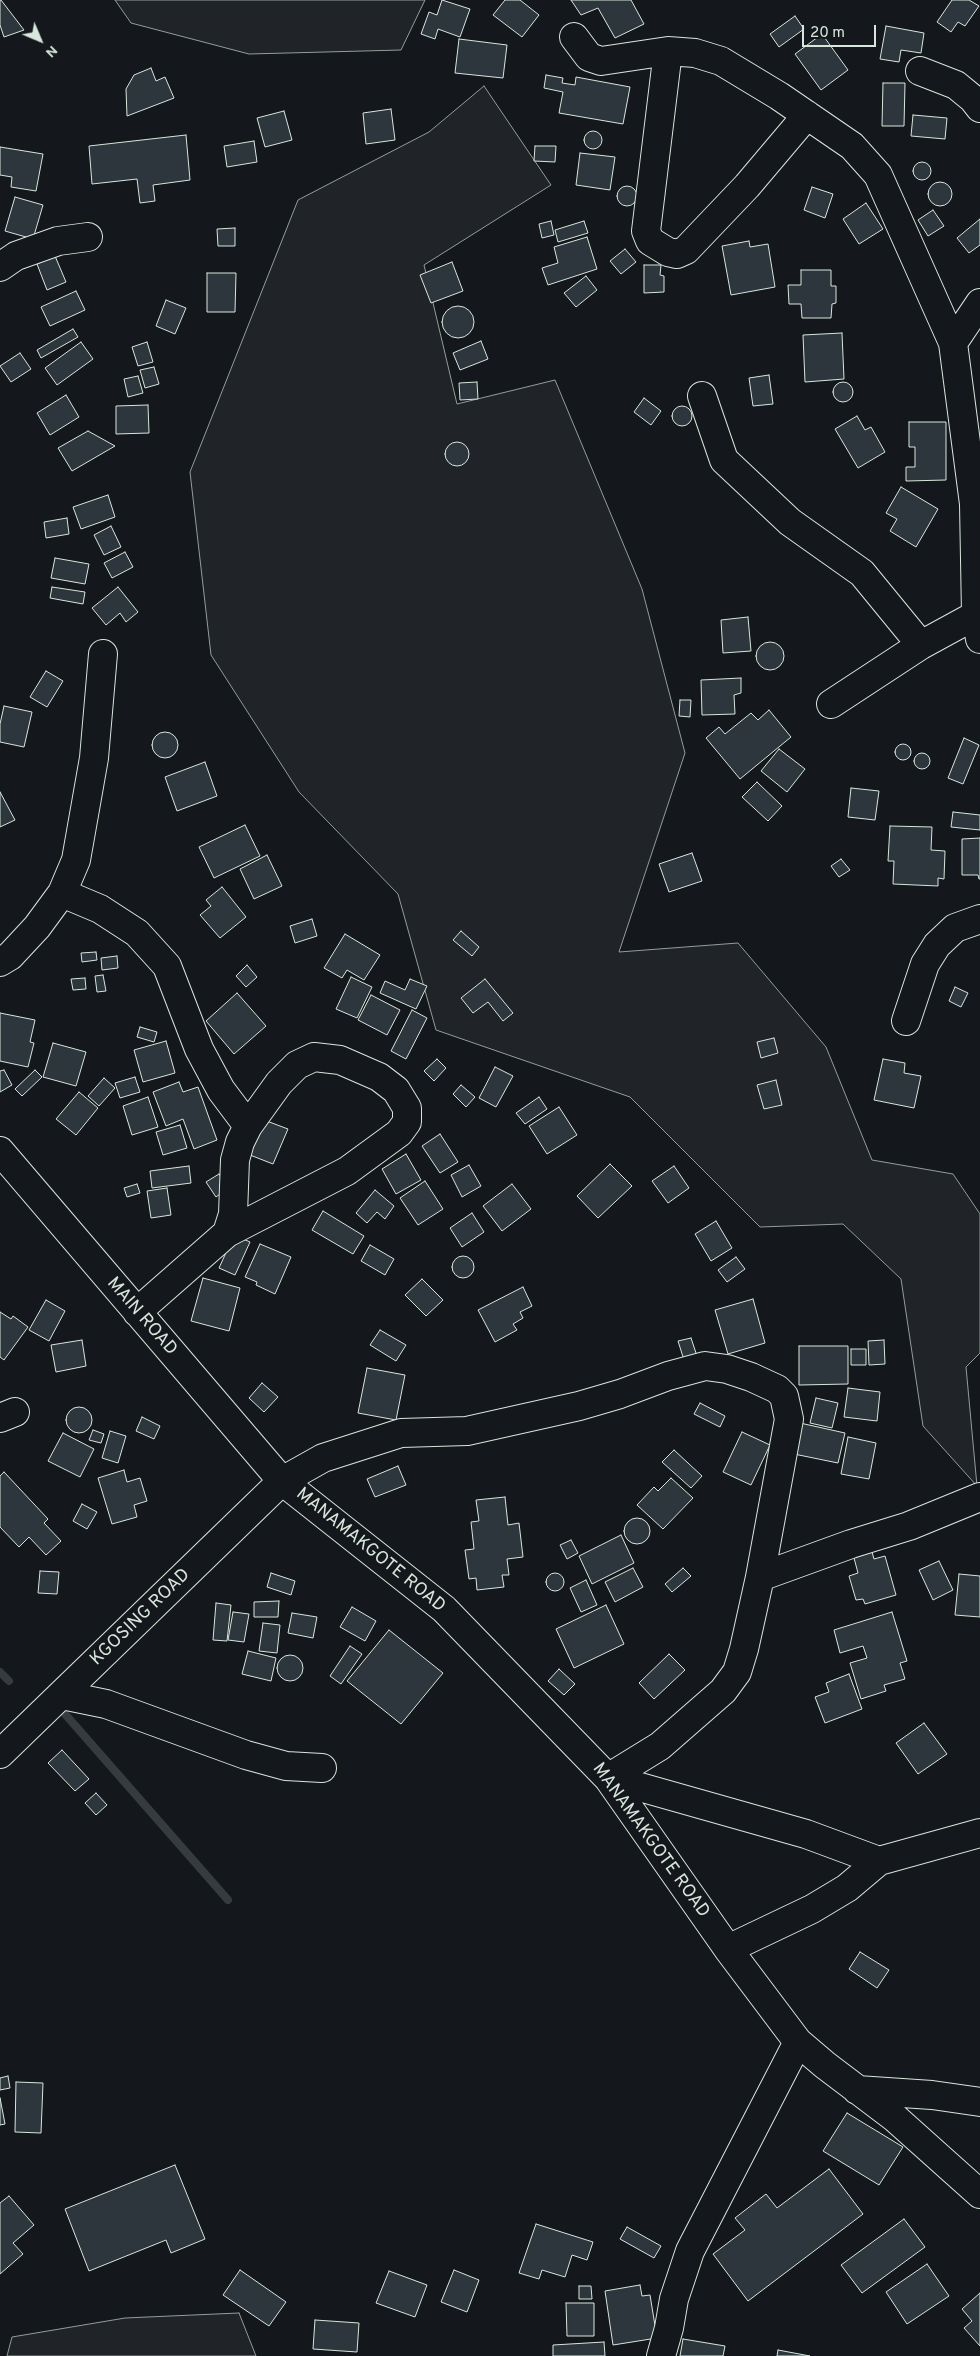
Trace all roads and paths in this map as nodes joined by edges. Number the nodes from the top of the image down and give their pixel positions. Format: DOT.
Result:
graph roads {
  1 [pos="574,37"];
  2 [pos="668,50"];
  3 [pos="920,72"];
  4 [pos="980,108"];
  5 [pos="807,115"];
  6 [pos="88,237"];
  7 [pos="0,267"];
  8 [pos="980,303"];
  9 [pos="953,343"];
  10 [pos="702,396"];
  11 [pos="977,500"];
  12 [pos="978,627"];
  13 [pos="921,644"];
  14 [pos="103,654"];
  15 [pos="831,704"];
  16 [pos="62,893"];
  17 [pos="980,919"];
  18 [pos="0,962"];
  19 [pos="906,1021"];
  20 [pos="248,1126"];
  21 [pos="0,1151"];
  22 [pos="227,1233"];
  23 [pos="136,1312"];
  24 [pos="282,1481"];
  25 [pos="980,1497"];
  26 [pos="760,1577"];
  27 [pos="62,1695"];
  28 [pos="0,1754"];
  29 [pos="322,1768"];
  30 [pos="608,1778"];
  31 [pos="980,1833"];
  32 [pos="879,1861"];
  33 [pos="728,1949"];
  34 [pos="798,2042"];
  35 [pos="857,2090"];
  36 [pos="980,2102"];
  37 [pos="980,2194"];
  38 [pos="661,2356"];
  1 -- 2 [label="street"];
  2 -- 5 [label="street"];
  2 -- 5 [label="street"];
  3 -- 4 [label="street"];
  5 -- 9 [label="street"];
  6 -- 7 [label="street"];
  8 -- 9 [label="street"];
  9 -- 11 [label="street"];
  10 -- 13 [label="street"];
  11 -- 12 [label="street"];
  12 -- 13 [label="street"];
  13 -- 15 [label="street"];
  14 -- 16 [label="street"];
  16 -- 18 [label="street"];
  16 -- 20 [label="street"];
  17 -- 19 [label="street"];
  20 -- 22 [label="street"];
  20 -- 22 [label="street"];
  21 -- 23 [label="street, MAIN ROAD"];
  22 -- 23 [label="street"];
  23 -- 24 [label="street, MAIN ROAD"];
  24 -- 26 [label="street, KGOSING ROAD"];
  24 -- 27 [label="street, KGOSING ROAD"];
  24 -- 30 [label="street, MANAMAKGOTE ROAD"];
  25 -- 26 [label="street"];
  26 -- 30 [label="street, KGOSING ROAD"];
  27 -- 28 [label="street, KGOSING ROAD"];
  27 -- 29 [label="street"];
  30 -- 32 [label="street"];
  30 -- 33 [label="street, MANAMAKGOTE ROAD"];
  31 -- 32 [label="street"];
  32 -- 33 [label="street"];
  33 -- 34 [label="street, MANAMAKGOTE ROAD"];
  34 -- 35 [label="street, MANAMAKGOTE ROAD"];
  34 -- 38 [label="street"];
  35 -- 36 [label="street"];
  35 -- 37 [label="street, MANAMAKGOTE ROAD"];
}
